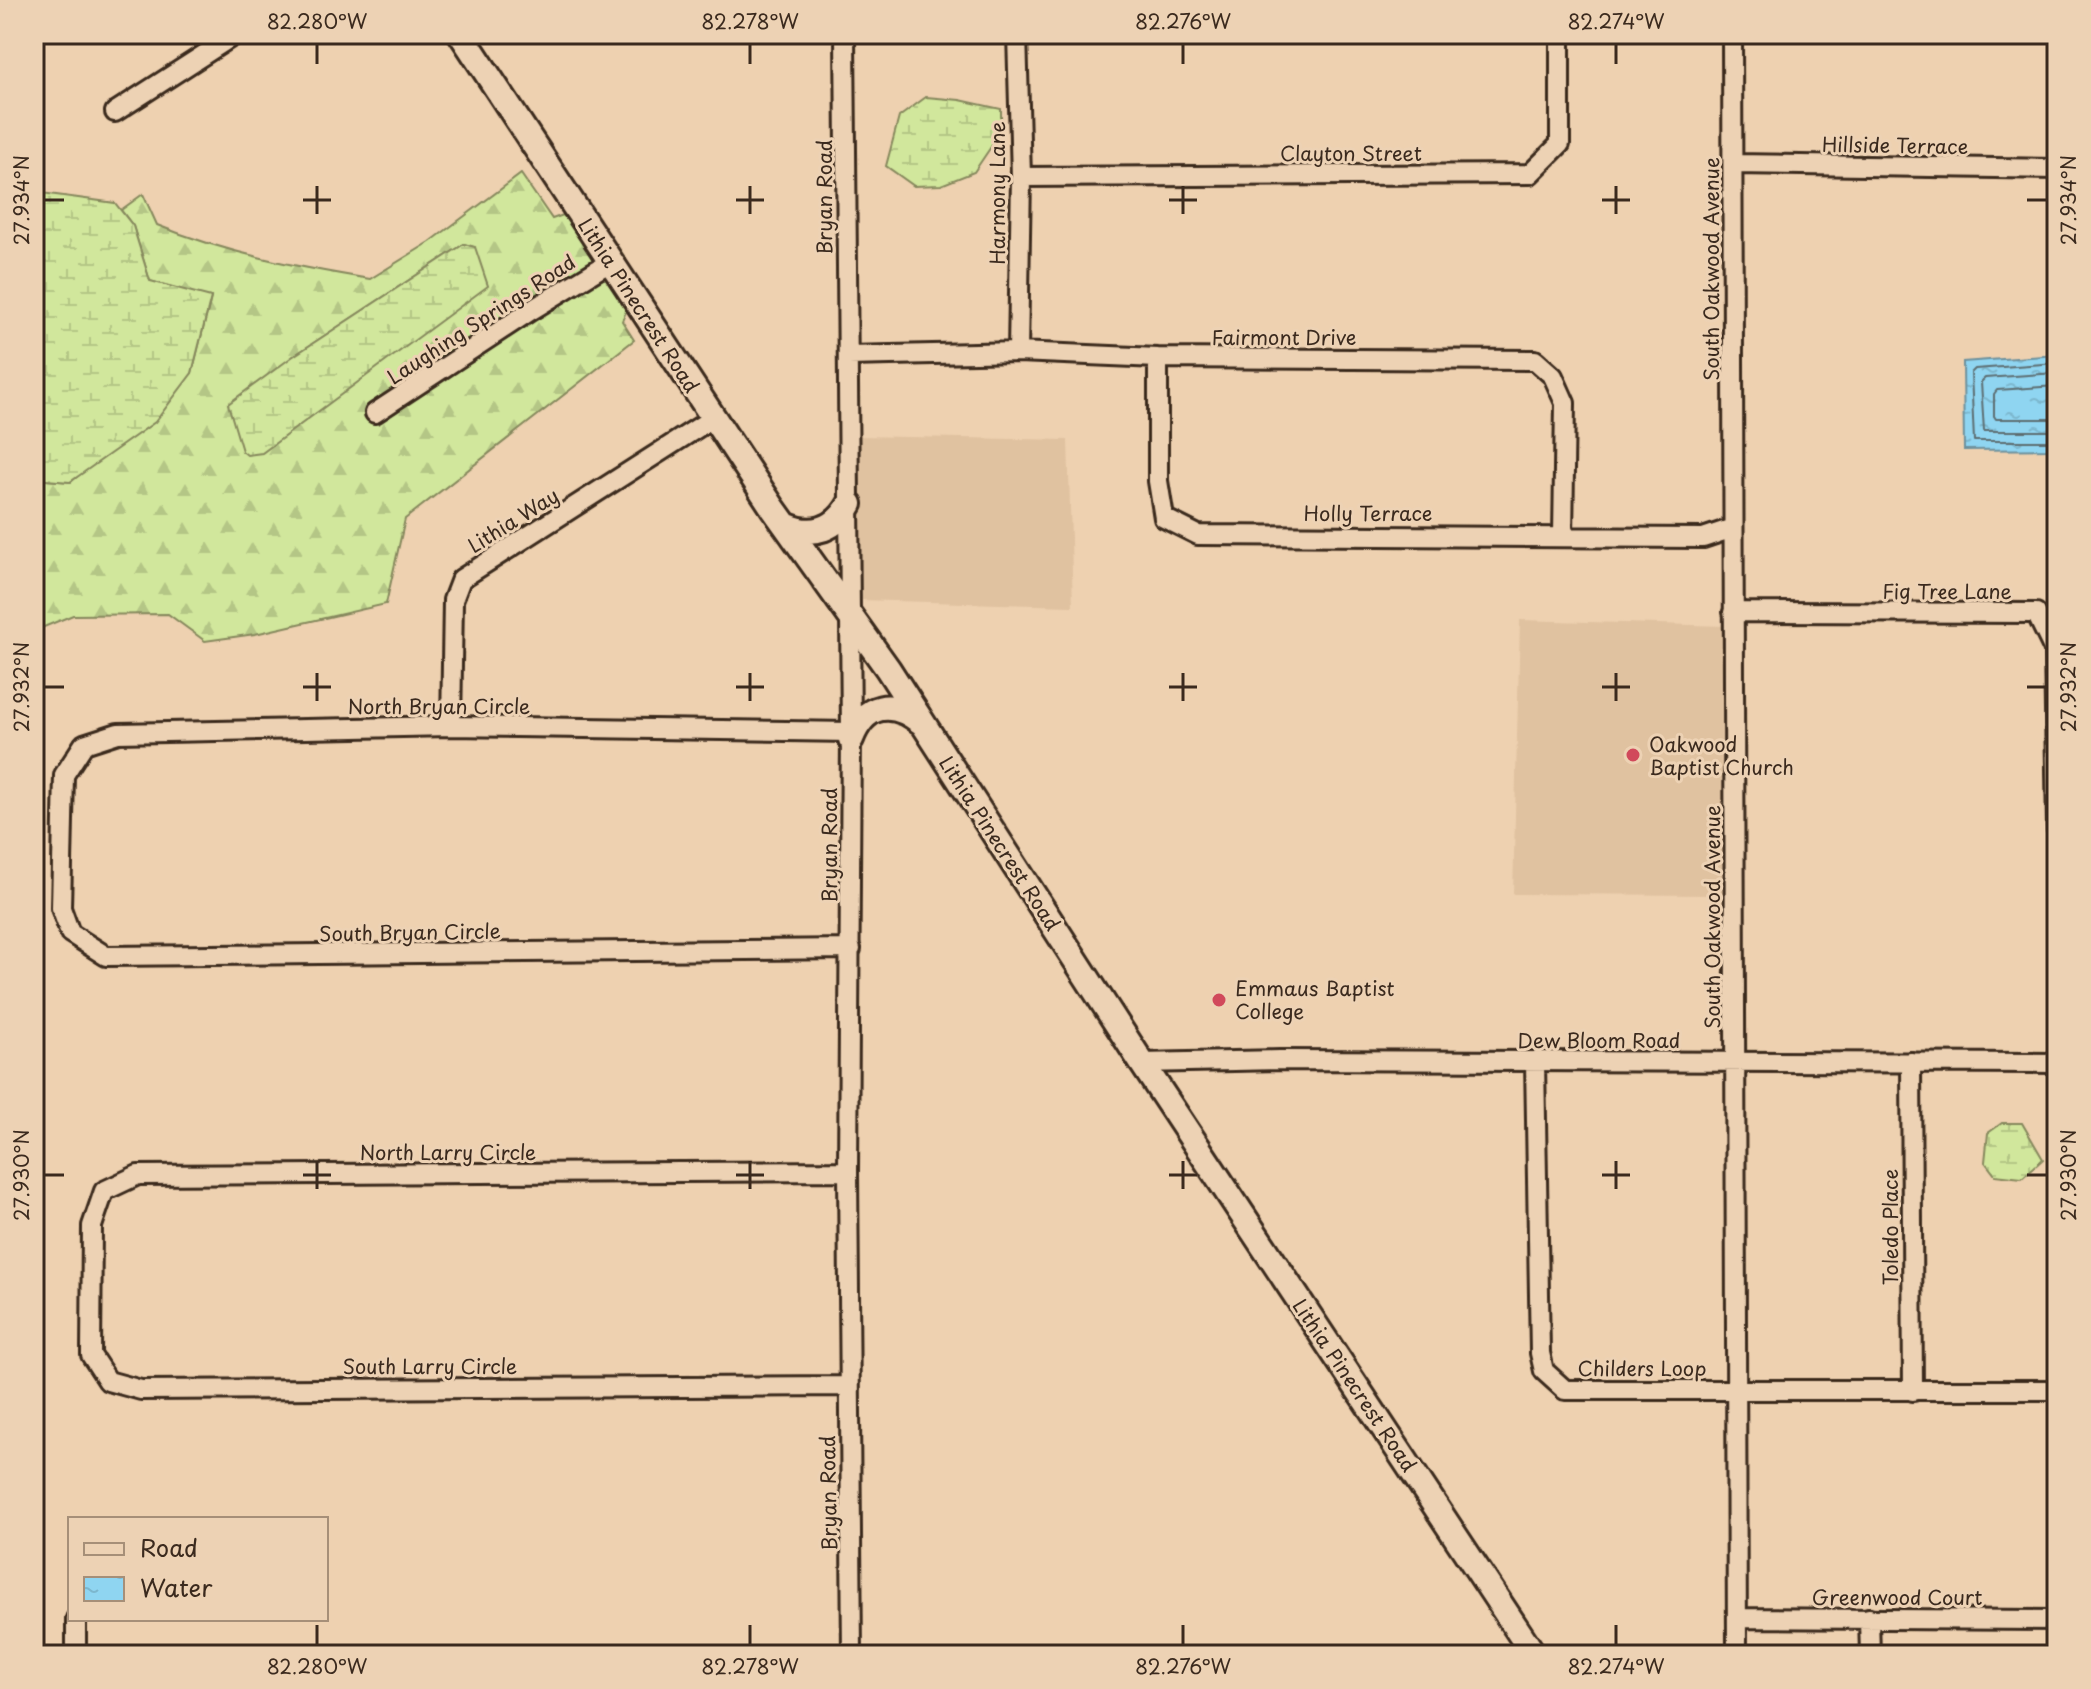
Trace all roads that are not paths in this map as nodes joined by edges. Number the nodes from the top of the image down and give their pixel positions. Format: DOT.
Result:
graph roads {
  1 [pos="236,34"];
  2 [pos="461,34"];
  3 [pos="845,34"];
  4 [pos="1017,34"];
  5 [pos="1560,34"];
  6 [pos="1732,34"];
  7 [pos="115,112"];
  8 [pos="1733,164"];
  9 [pos="2057,169"];
  10 [pos="1021,177"];
  11 [pos="610,262"];
  12 [pos="1018,352"];
  13 [pos="848,356"];
  14 [pos="1158,358"];
  15 [pos="375,413"];
  16 [pos="713,418"];
  17 [pos="850,504"];
  18 [pos="788,526"];
  19 [pos="1733,528"];
  20 [pos="1563,536"];
  21 [pos="1733,612"];
  22 [pos="850,617"];
  23 [pos="925,725"];
  24 [pos="451,726"];
  25 [pos="851,735"];
  26 [pos="2057,829"];
  27 [pos="63,842"];
  28 [pos="851,949"];
  29 [pos="1535,1062"];
  30 [pos="1735,1062"];
  31 [pos="1911,1062"];
  32 [pos="1142,1063"];
  33 [pos="2057,1063"];
  34 [pos="848,1171"];
  35 [pos="92,1289"];
  36 [pos="849,1386"];
  37 [pos="1738,1390"];
  38 [pos="2057,1390"];
  39 [pos="1913,1391"];
  40 [pos="1737,1618"];
  41 [pos="1869,1618"];
  42 [pos="2057,1620"];
  43 [pos="76,1621"];
  44 [pos="76,1655"];
  45 [pos="852,1655"];
  46 [pos="1534,1655"];
  47 [pos="1737,1655"];
  48 [pos="1870,1655"];
  1 -- 7 [label="street"];
  2 -- 11 [label="main road, Lithia Pinecrest Road"];
  3 -- 13 [label="street, Bryan Road"];
  4 -- 10 [label="street, Harmony Lane"];
  5 -- 10 [label="street, Clayton Street"];
  6 -- 8 [label="street, South Oakwood Avenue"];
  8 -- 9 [label="street, Hillside Terrace"];
  8 -- 19 [label="street, South Oakwood Avenue"];
  10 -- 12 [label="street, Harmony Lane"];
  11 -- 15 [label="street, Laughing Springs Road"];
  11 -- 16 [label="main road, Lithia Pinecrest Road"];
  12 -- 13 [label="street, Fairmont Drive"];
  12 -- 14 [label="street, Fairmont Drive"];
  13 -- 17 [label="street, Bryan Road"];
  14 -- 20 [label="street, Holly Terrace"];
  14 -- 20 [label="street, Fairmont Drive"];
  16 -- 18 [label="main road, Lithia Pinecrest Road"];
  16 -- 24 [label="street, Lithia Way"];
  17 -- 18 [label="main road"];
  17 -- 22 [label="street, Bryan Road"];
  18 -- 22 [label="main road, Lithia Pinecrest Road"];
  19 -- 20 [label="street, Holly Terrace"];
  19 -- 21 [label="street, South Oakwood Avenue"];
  21 -- 26 [label="street, Fig Tree Lane"];
  21 -- 30 [label="street, South Oakwood Avenue"];
  22 -- 23 [label="main road, Lithia Pinecrest Road"];
  22 -- 25 [label="street, Bryan Road"];
  23 -- 25 [label="main road"];
  23 -- 32 [label="main road, Lithia Pinecrest Road"];
  24 -- 25 [label="street, North Bryan Circle"];
  24 -- 27 [label="street, North Bryan Circle"];
  25 -- 28 [label="street, Bryan Road"];
  27 -- 28 [label="street, South Bryan Circle"];
  28 -- 34 [label="street, Bryan Road"];
  29 -- 30 [label="street, Dew Bloom Road"];
  29 -- 32 [label="street, Dew Bloom Road"];
  29 -- 37 [label="street, Childers Loop"];
  30 -- 31 [label="street, Dew Bloom Road"];
  30 -- 37 [label="street, South Oakwood Avenue"];
  31 -- 33 [label="street, Dew Bloom Road"];
  31 -- 39 [label="street, Toledo Place"];
  32 -- 46 [label="main road, Lithia Pinecrest Road"];
  34 -- 35 [label="street, North Larry Circle"];
  34 -- 36 [label="street, Bryan Road"];
  35 -- 36 [label="street, South Larry Circle"];
  36 -- 45 [label="street, Bryan Road"];
  37 -- 39 [label="street, Childers Loop"];
  37 -- 40 [label="street, South Oakwood Avenue"];
  38 -- 39 [label="street, Childers Loop"];
  40 -- 41 [label="street, Greenwood Court"];
  40 -- 47 [label="street, South Oakwood Avenue"];
  41 -- 42 [label="street, Greenwood Court"];
  41 -- 48 [label="street"];
  43 -- 44 [label="street"];
}
